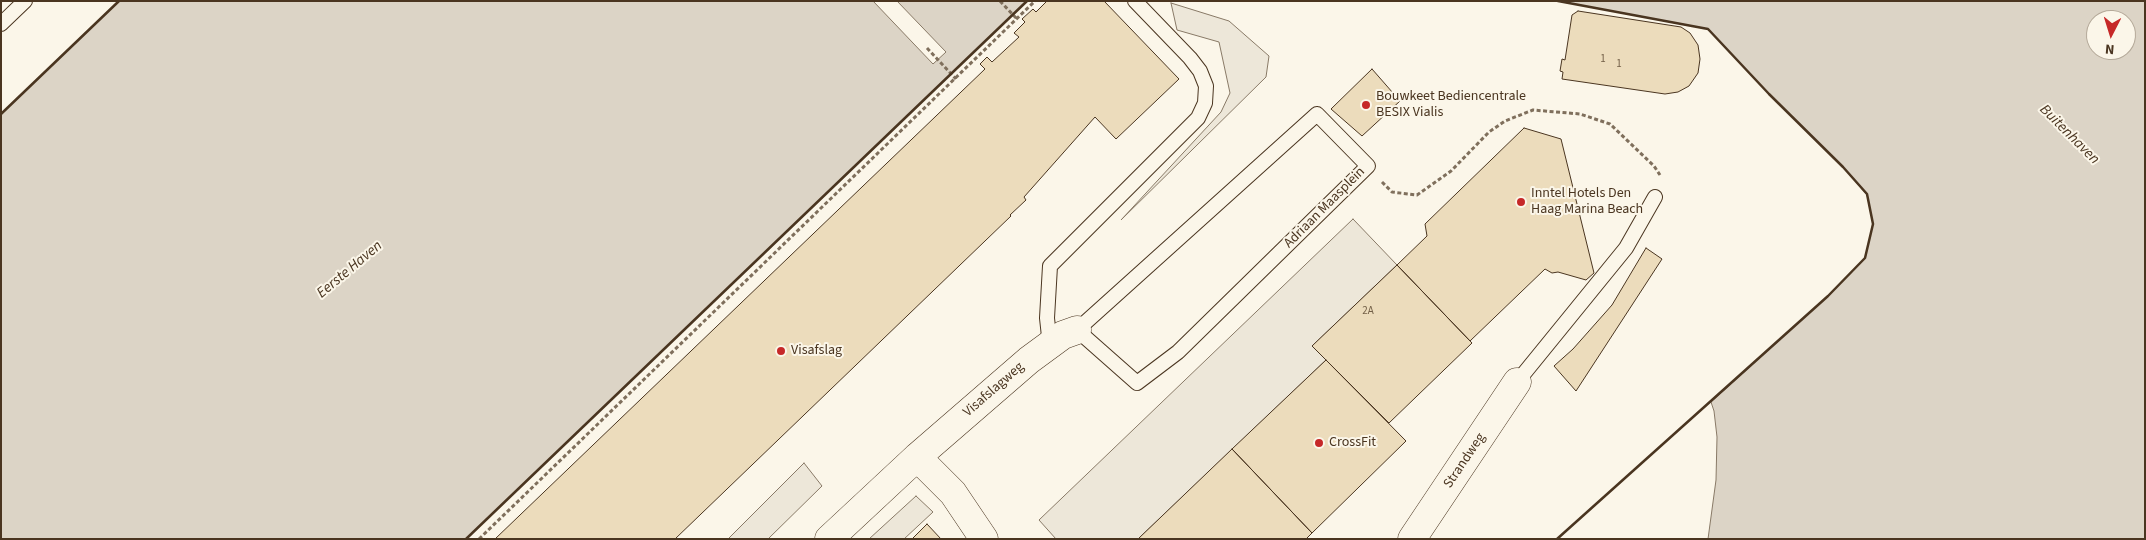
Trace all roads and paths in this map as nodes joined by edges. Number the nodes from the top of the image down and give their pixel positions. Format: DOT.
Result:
graph roads {
  1 [pos="25,1"];
  2 [pos="1000,1"];
  3 [pos="1035,1"];
  4 [pos="1134,1"];
  5 [pos="1017,19"];
  6 [pos="1,24"];
  7 [pos="927,48"];
  8 [pos="956,80"];
  9 [pos="1368,166"];
  10 [pos="1656,197"];
  11 [pos="1077,330"];
  12 [pos="1050,346"];
  13 [pos="1518,382"];
  14 [pos="917,457"];
  15 [pos="479,539"];
  16 [pos="829,539"];
  17 [pos="984,539"];
  18 [pos="1412,539"];
  1 -- 6 [label="lane"];
  2 -- 5 [label="path"];
  3 -- 5 [label="path"];
  4 -- 12 [label="lane"];
  5 -- 8 [label="path"];
  7 -- 8 [label="path"];
  8 -- 15 [label="path"];
  9 -- 10 [label="path"];
  9 -- 11 [label="lane, Adriaan Maasplein"];
  9 -- 11 [label="lane, Adriaan Maasplein"];
  10 -- 13 [label="lane"];
  11 -- 12 [label="street, Visafslagweg"];
  12 -- 14 [label="street, Visafslagweg"];
  13 -- 18 [label="street, Strandweg"];
  14 -- 16 [label="street, Visafslagweg"];
  14 -- 17 [label="street"];
}
